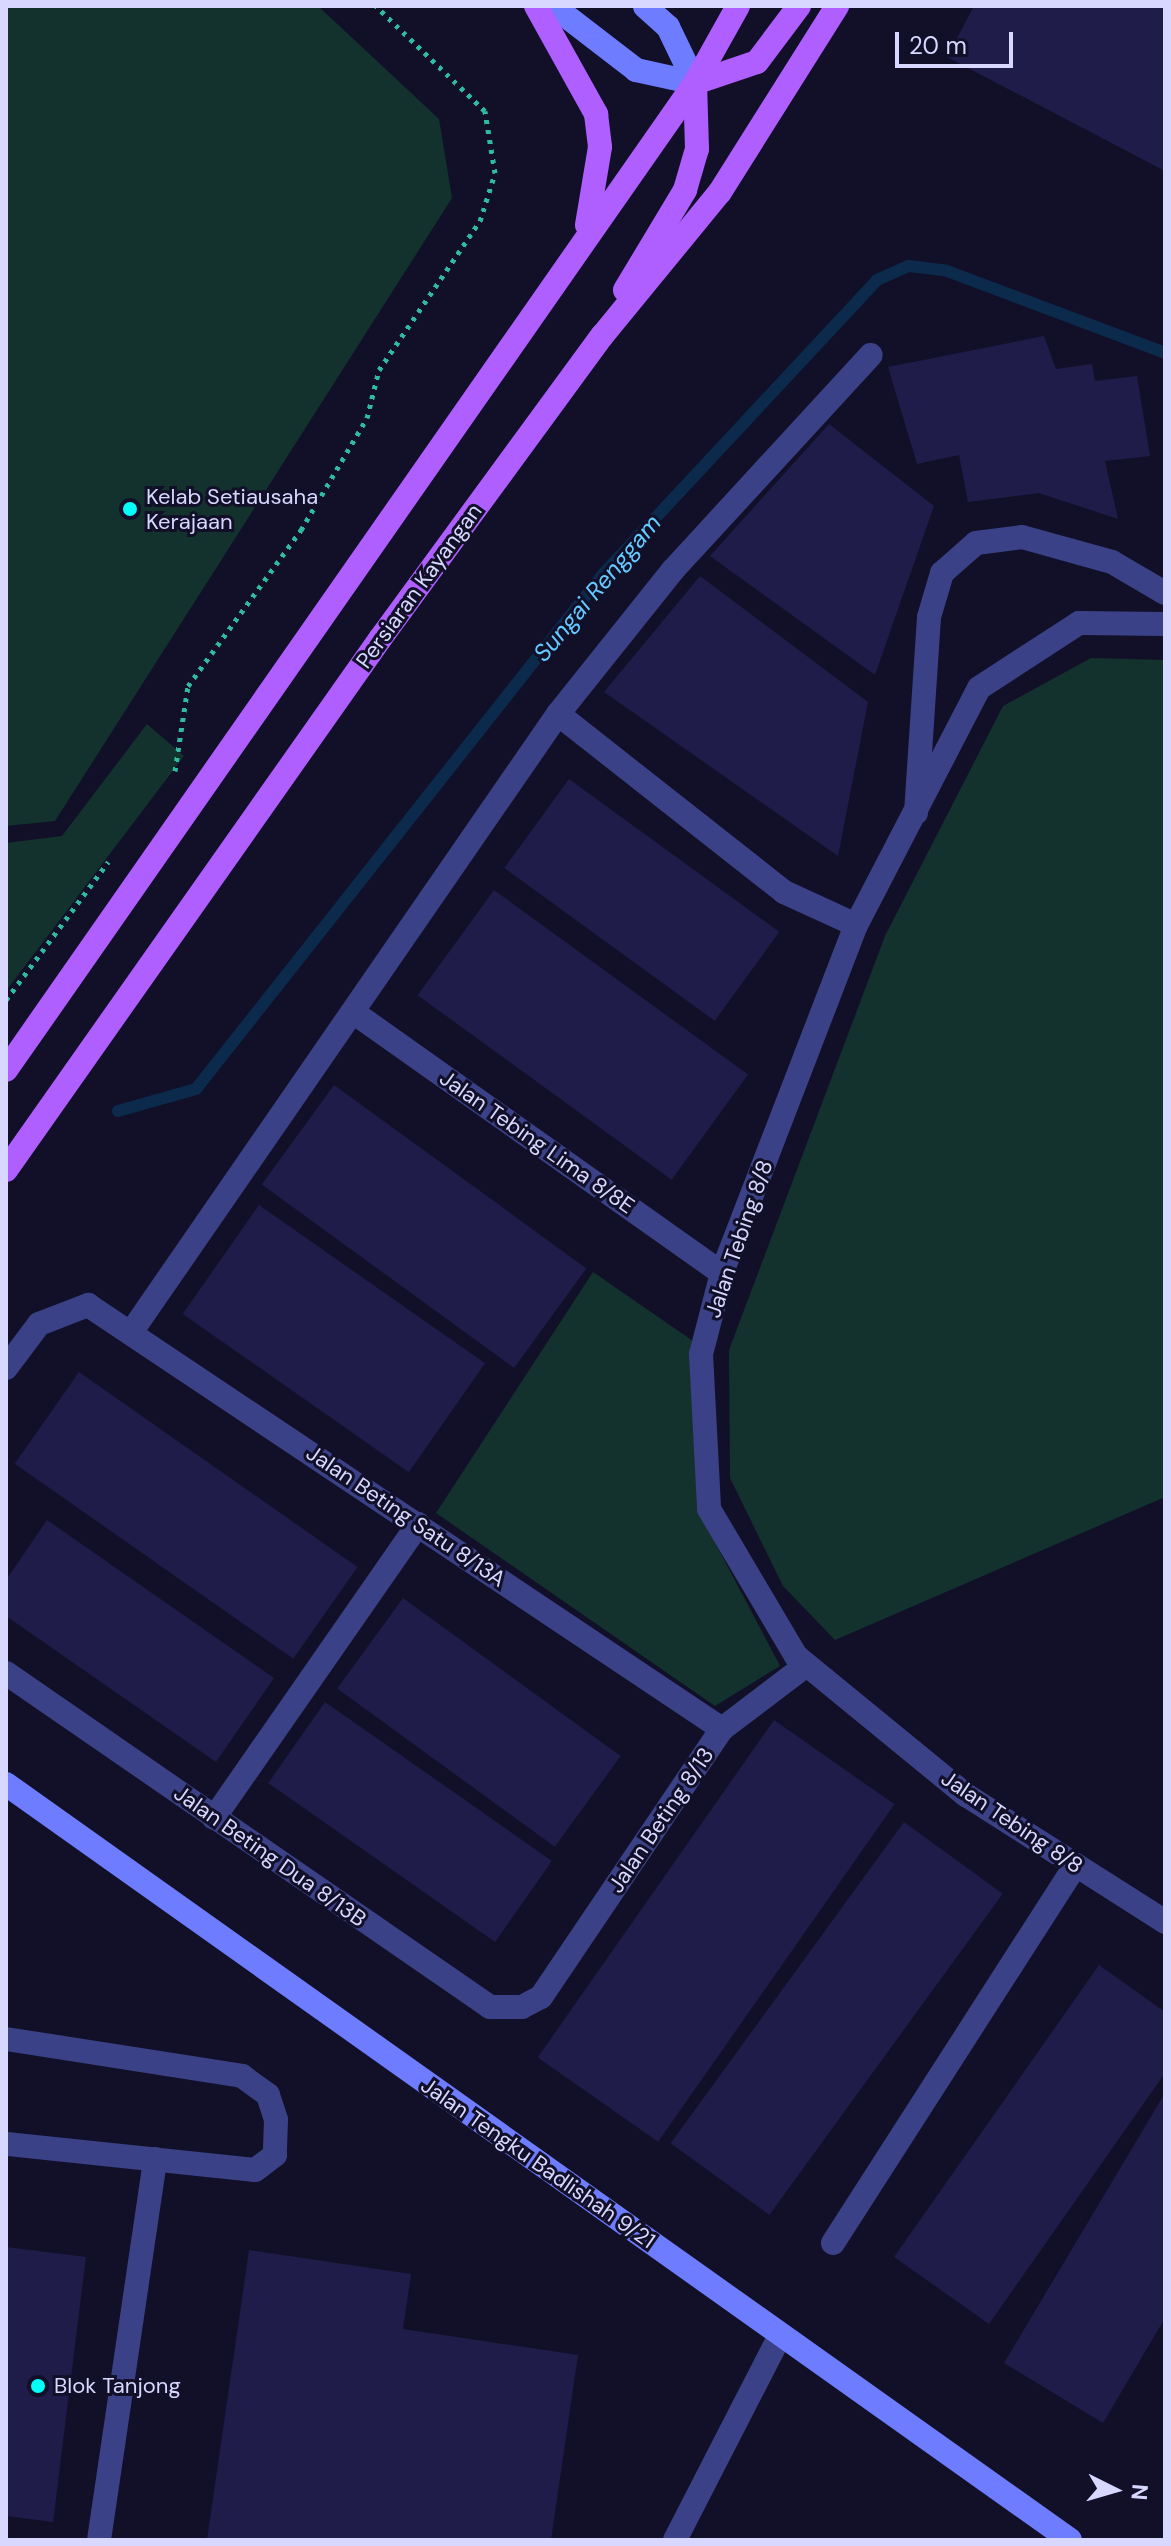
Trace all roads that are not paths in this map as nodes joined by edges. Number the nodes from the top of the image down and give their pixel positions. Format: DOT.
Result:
graph roads {
  1 [pos="536,6"];
  2 [pos="553,6"];
  3 [pos="645,6"];
  4 [pos="738,6"];
  5 [pos="799,6"];
  6 [pos="837,6"];
  7 [pos="695,83"];
  8 [pos="586,231"];
  9 [pos="602,336"];
  10 [pos="871,355"];
  11 [pos="1165,593"];
  12 [pos="1165,624"];
  13 [pos="558,714"];
  14 [pos="916,816"];
  15 [pos="856,925"];
  16 [pos="353,1012"];
  17 [pos="6,1070"];
  18 [pos="6,1170"];
  19 [pos="722,1273"];
  20 [pos="132,1331"];
  21 [pos="6,1368"];
  22 [pos="418,1524"];
  23 [pos="805,1666"];
  24 [pos="6,1673"];
  25 [pos="722,1729"];
  26 [pos="6,1784"];
  27 [pos="214,1818"];
  28 [pos="1076,1865"];
  29 [pos="1165,1922"];
  30 [pos="541,1997"];
  31 [pos="6,2039"];
  32 [pos="6,2144"];
  33 [pos="155,2159"];
  34 [pos="833,2243"];
  35 [pos="780,2336"];
  36 [pos="99,2540"];
  37 [pos="675,2540"];
  38 [pos="1070,2540"];
  1 -- 8 [label="main road"];
  2 -- 7 [label="street"];
  3 -- 7 [label="street"];
  4 -- 7 [label="main road"];
  5 -- 7 [label="main road"];
  6 -- 9 [label="main road, Persiaran Kayangan"];
  7 -- 8 [label="main road"];
  7 -- 9 [label="main road"];
  8 -- 17 [label="main road"];
  9 -- 18 [label="main road, Persiaran Kayangan"];
  10 -- 13 [label="street"];
  11 -- 14 [label="street"];
  12 -- 14 [label="street, Jalan Tebing 8/8"];
  13 -- 15 [label="street"];
  13 -- 16 [label="street"];
  14 -- 15 [label="street, Jalan Tebing 8/8"];
  15 -- 19 [label="street, Jalan Tebing 8/8"];
  16 -- 19 [label="street, Jalan Tebing Lima 8/8E"];
  16 -- 20 [label="street"];
  19 -- 23 [label="street, Jalan Tebing 8/8"];
  20 -- 21 [label="street, Jalan Beting Satu 8/13A"];
  20 -- 22 [label="street, Jalan Beting Satu 8/13A"];
  22 -- 25 [label="street, Jalan Beting Satu 8/13A"];
  22 -- 27 [label="street"];
  23 -- 25 [label="street, Jalan Beting 8/13"];
  23 -- 28 [label="street, Jalan Tebing 8/8"];
  24 -- 27 [label="street, Jalan Beting Dua 8/13B"];
  25 -- 30 [label="street, Jalan Beting 8/13"];
  26 -- 35 [label="street, Jalan Tengku Badlishah 9/21"];
  27 -- 30 [label="street, Jalan Beting Dua 8/13B"];
  28 -- 29 [label="street, Jalan Tebing 8/8"];
  28 -- 34 [label="street"];
  31 -- 33 [label="street"];
  32 -- 33 [label="street"];
  33 -- 36 [label="street"];
  35 -- 37 [label="street"];
  35 -- 38 [label="street, Jalan Tengku Badlishah 9/21"];
}
